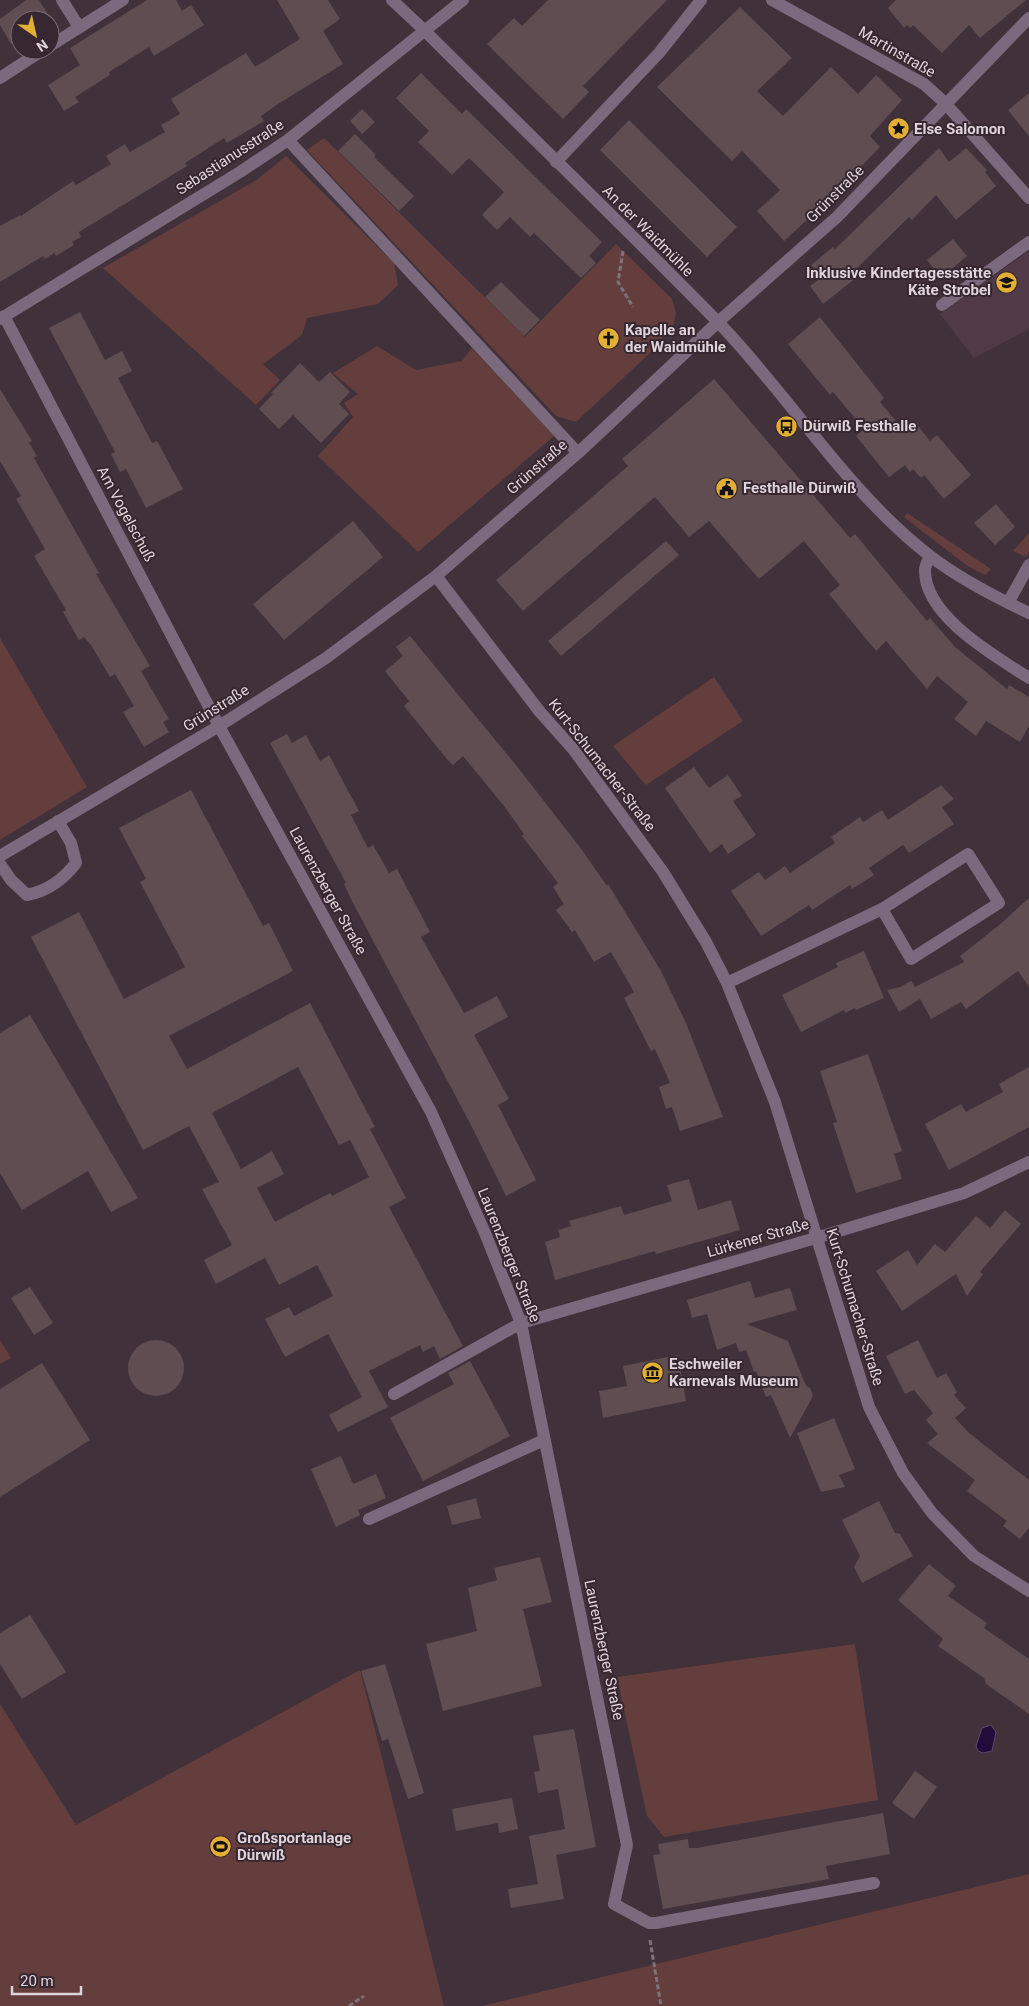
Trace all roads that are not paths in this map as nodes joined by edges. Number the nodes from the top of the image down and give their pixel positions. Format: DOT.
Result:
graph roads {
  1 [pos="62,0"];
  2 [pos="123,0"];
  3 [pos="392,0"];
  4 [pos="463,0"];
  5 [pos="701,0"];
  6 [pos="772,0"];
  7 [pos="1029,18"];
  8 [pos="79,27"];
  9 [pos="426,30"];
  10 [pos="60,39"];
  11 [pos="28,60"];
  12 [pos="0,78"];
  13 [pos="945,103"];
  14 [pos="288,140"];
  15 [pos="556,162"];
  16 [pos="1029,198"];
  17 [pos="1029,242"];
  18 [pos="942,305"];
  19 [pos="2,317"];
  20 [pos="718,322"];
  21 [pos="578,453"];
  22 [pos="930,556"];
  23 [pos="1029,565"];
  24 [pos="436,576"];
  25 [pos="1008,603"];
  26 [pos="1029,613"];
  27 [pos="1029,678"];
  28 [pos="219,726"];
  29 [pos="58,821"];
  30 [pos="0,856"];
  31 [pos="0,864"];
  32 [pos="882,909"];
  33 [pos="727,983"];
  34 [pos="1029,1162"];
  35 [pos="816,1238"];
  36 [pos="521,1323"];
  37 [pos="394,1394"];
  38 [pos="544,1440"];
  39 [pos="369,1519"];
  40 [pos="1029,1591"];
  41 [pos="874,1883"];
  1 -- 8 [label="street"];
  2 -- 8 [label="street"];
  3 -- 9 [label="street, An der Waidmühle"];
  4 -- 9 [label="street, Sebastianusstraße"];
  5 -- 15 [label="street"];
  6 -- 13 [label="street, Martinstraße"];
  7 -- 13 [label="street, Grünstraße"];
  8 -- 10 [label="street"];
  9 -- 14 [label="street, Sebastianusstraße"];
  9 -- 15 [label="street, An der Waidmühle"];
  11 -- 12 [label="street"];
  13 -- 16 [label="street, Martinstraße"];
  13 -- 20 [label="street, Grünstraße"];
  14 -- 19 [label="street, Sebastianusstraße"];
  14 -- 21 [label="street"];
  15 -- 20 [label="street, An der Waidmühle"];
  17 -- 18 [label="street"];
  19 -- 28 [label="street, Am Vogelschuß"];
  20 -- 21 [label="street, Grünstraße"];
  20 -- 22 [label="street, An der Waidmühle"];
  21 -- 24 [label="street, Grünstraße"];
  22 -- 25 [label="street, An der Waidmühle"];
  22 -- 27 [label="street"];
  23 -- 25 [label="street"];
  24 -- 28 [label="street, Grünstraße"];
  24 -- 33 [label="street, Kurt-Schumacher-Straße"];
  25 -- 26 [label="street, An der Waidmühle"];
  28 -- 29 [label="street, Grünstraße"];
  28 -- 36 [label="street, Laurenzberger Straße"];
  29 -- 30 [label="street, Grünstraße"];
  29 -- 31 [label="street"];
  32 -- 32 [label="street"];
  32 -- 33 [label="street"];
  33 -- 35 [label="street, Kurt-Schumacher-Straße"];
  34 -- 35 [label="street, Lürkener Straße"];
  35 -- 36 [label="street, Lürkener Straße"];
  35 -- 40 [label="street, Kurt-Schumacher-Straße"];
  36 -- 37 [label="street, Lürkener Straße"];
  36 -- 38 [label="street, Laurenzberger Straße"];
  38 -- 39 [label="street"];
  38 -- 41 [label="street, Laurenzberger Straße"];
}
